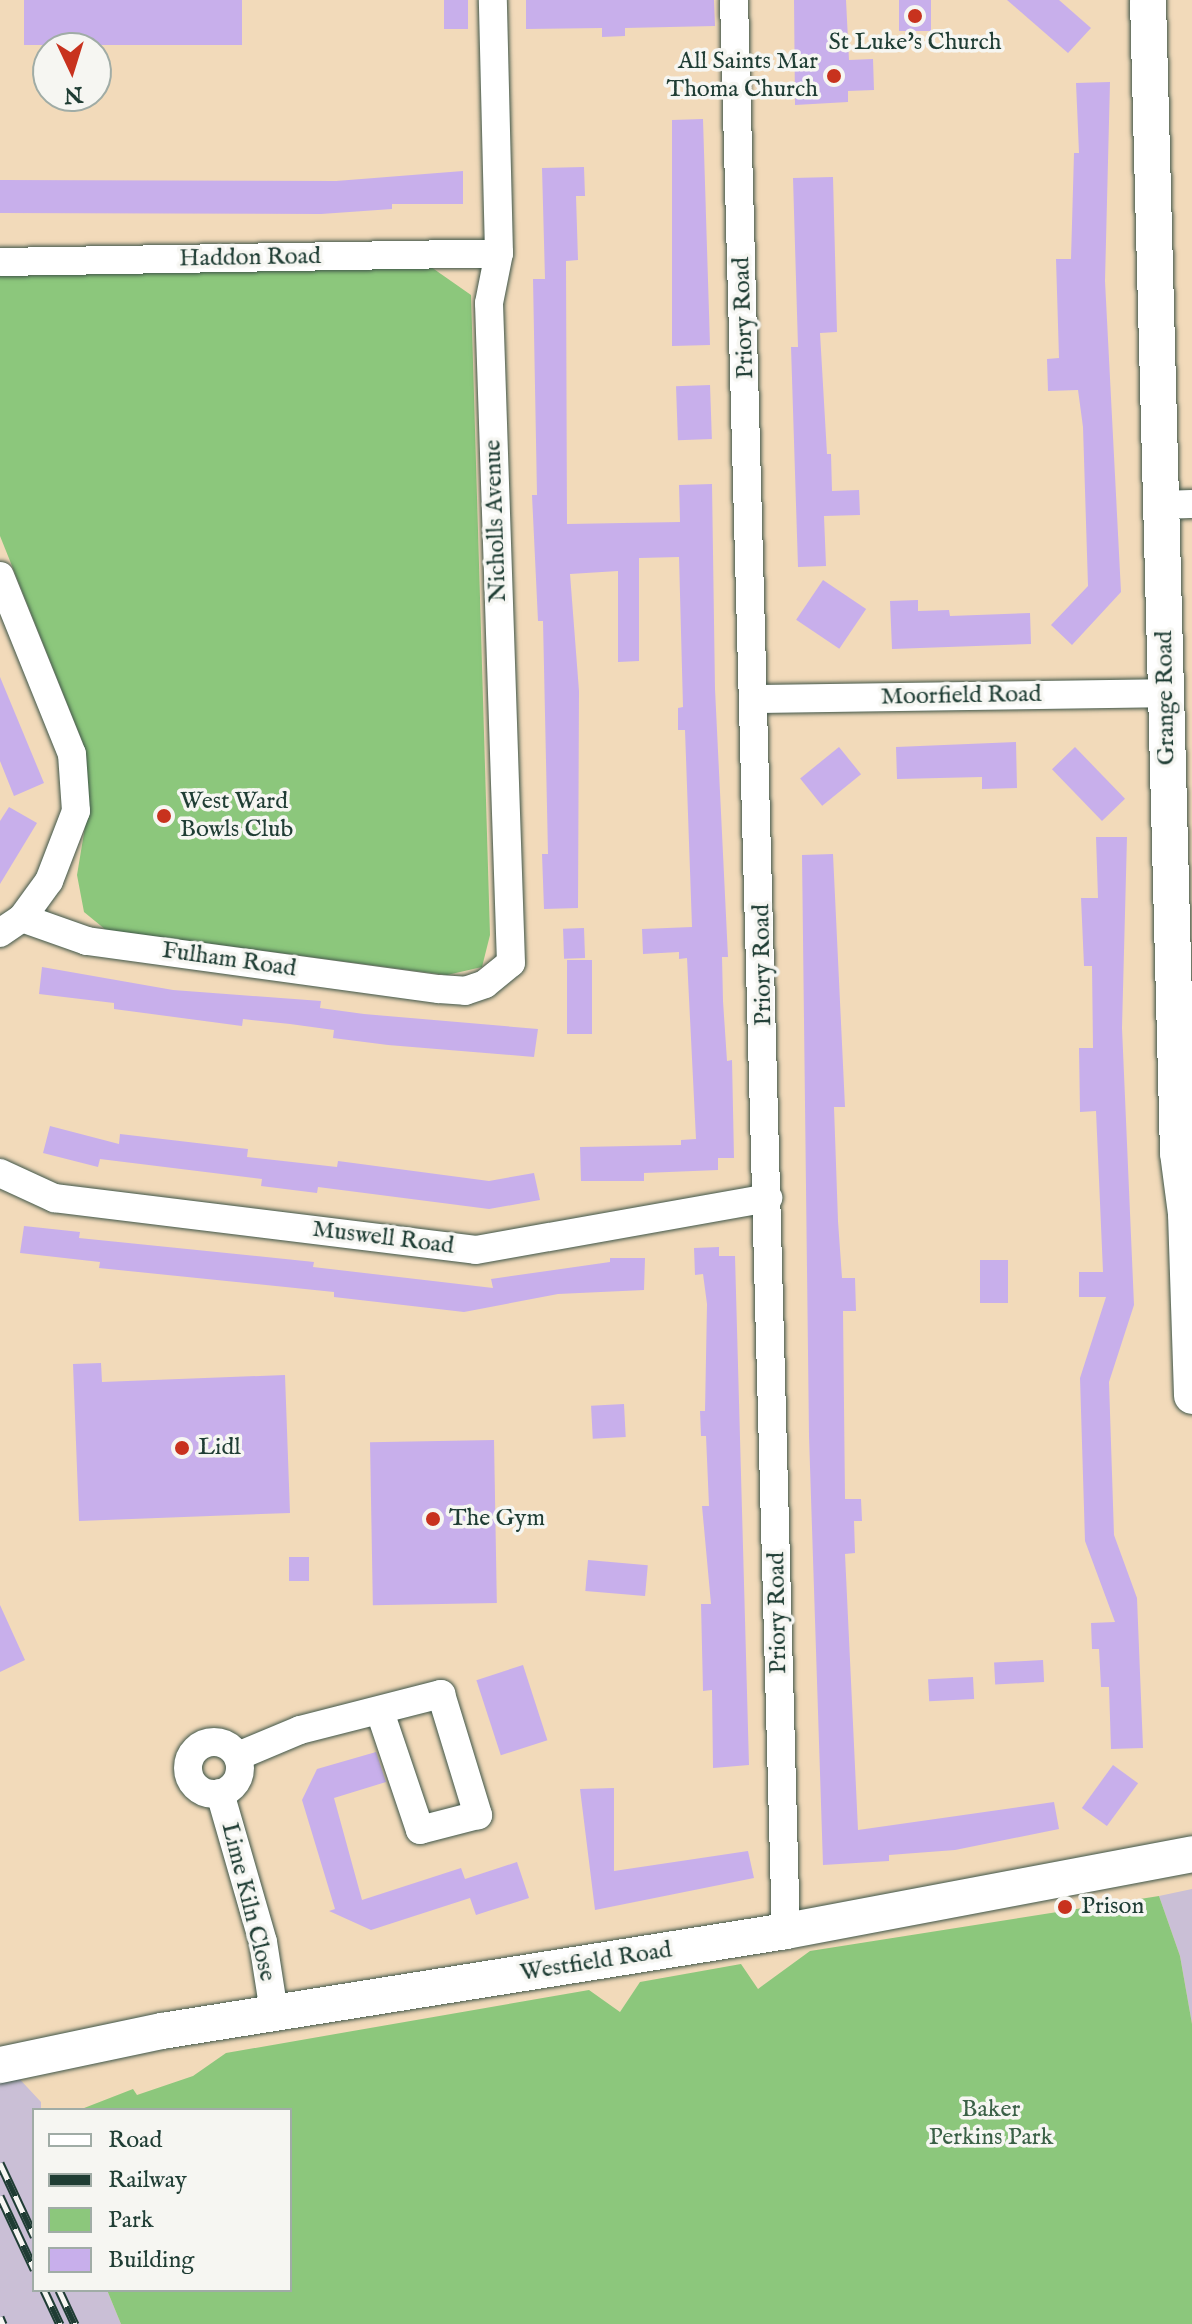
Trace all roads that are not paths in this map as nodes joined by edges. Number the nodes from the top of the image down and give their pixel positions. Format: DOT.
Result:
graph roads {
  1 [pos="493,0"];
  2 [pos="734,0"];
  3 [pos="1148,0"];
  4 [pos="499,253"];
  5 [pos="0,262"];
  6 [pos="1178,504"];
  7 [pos="0,576"];
  8 [pos="1165,693"];
  9 [pos="756,699"];
  10 [pos="1182,889"];
  11 [pos="11,926"];
  12 [pos="439,989"];
  13 [pos="0,1173"];
  14 [pos="768,1198"];
  15 [pos="1189,1211"];
  16 [pos="1192,1396"];
  17 [pos="380,1712"];
  18 [pos="238,1756"];
  19 [pos="220,1793"];
  20 [pos="1192,1854"];
  21 [pos="786,1931"];
  22 [pos="274,2012"];
  23 [pos="1,2065"];
  1 -- 4 [label="street, Nicholls Avenue"];
  2 -- 9 [label="street, Priory Road"];
  3 -- 6 [label="street, Grange Road"];
  4 -- 5 [label="street, Haddon Road"];
  4 -- 12 [label="street, Nicholls Avenue"];
  6 -- 8 [label="street, Grange Road"];
  7 -- 11 [label="street"];
  8 -- 9 [label="street, Moorfield Road"];
  8 -- 10 [label="street, Grange Road"];
  9 -- 14 [label="street, Priory Road"];
  10 -- 15 [label="street, Grange Road"];
  11 -- 12 [label="street, Fulham Road"];
  13 -- 14 [label="street, Muswell Road"];
  14 -- 21 [label="street, Priory Road"];
  15 -- 16 [label="street, Grange Road"];
  17 -- 17 [label="street"];
  17 -- 18 [label="street"];
  18 -- 19 [label="street"];
  18 -- 19 [label="street"];
  19 -- 22 [label="street, Lime Kiln Close"];
  20 -- 21 [label="street, Westfield Road"];
  21 -- 22 [label="street, Westfield Road"];
  22 -- 23 [label="street, Westfield Road"];
}
